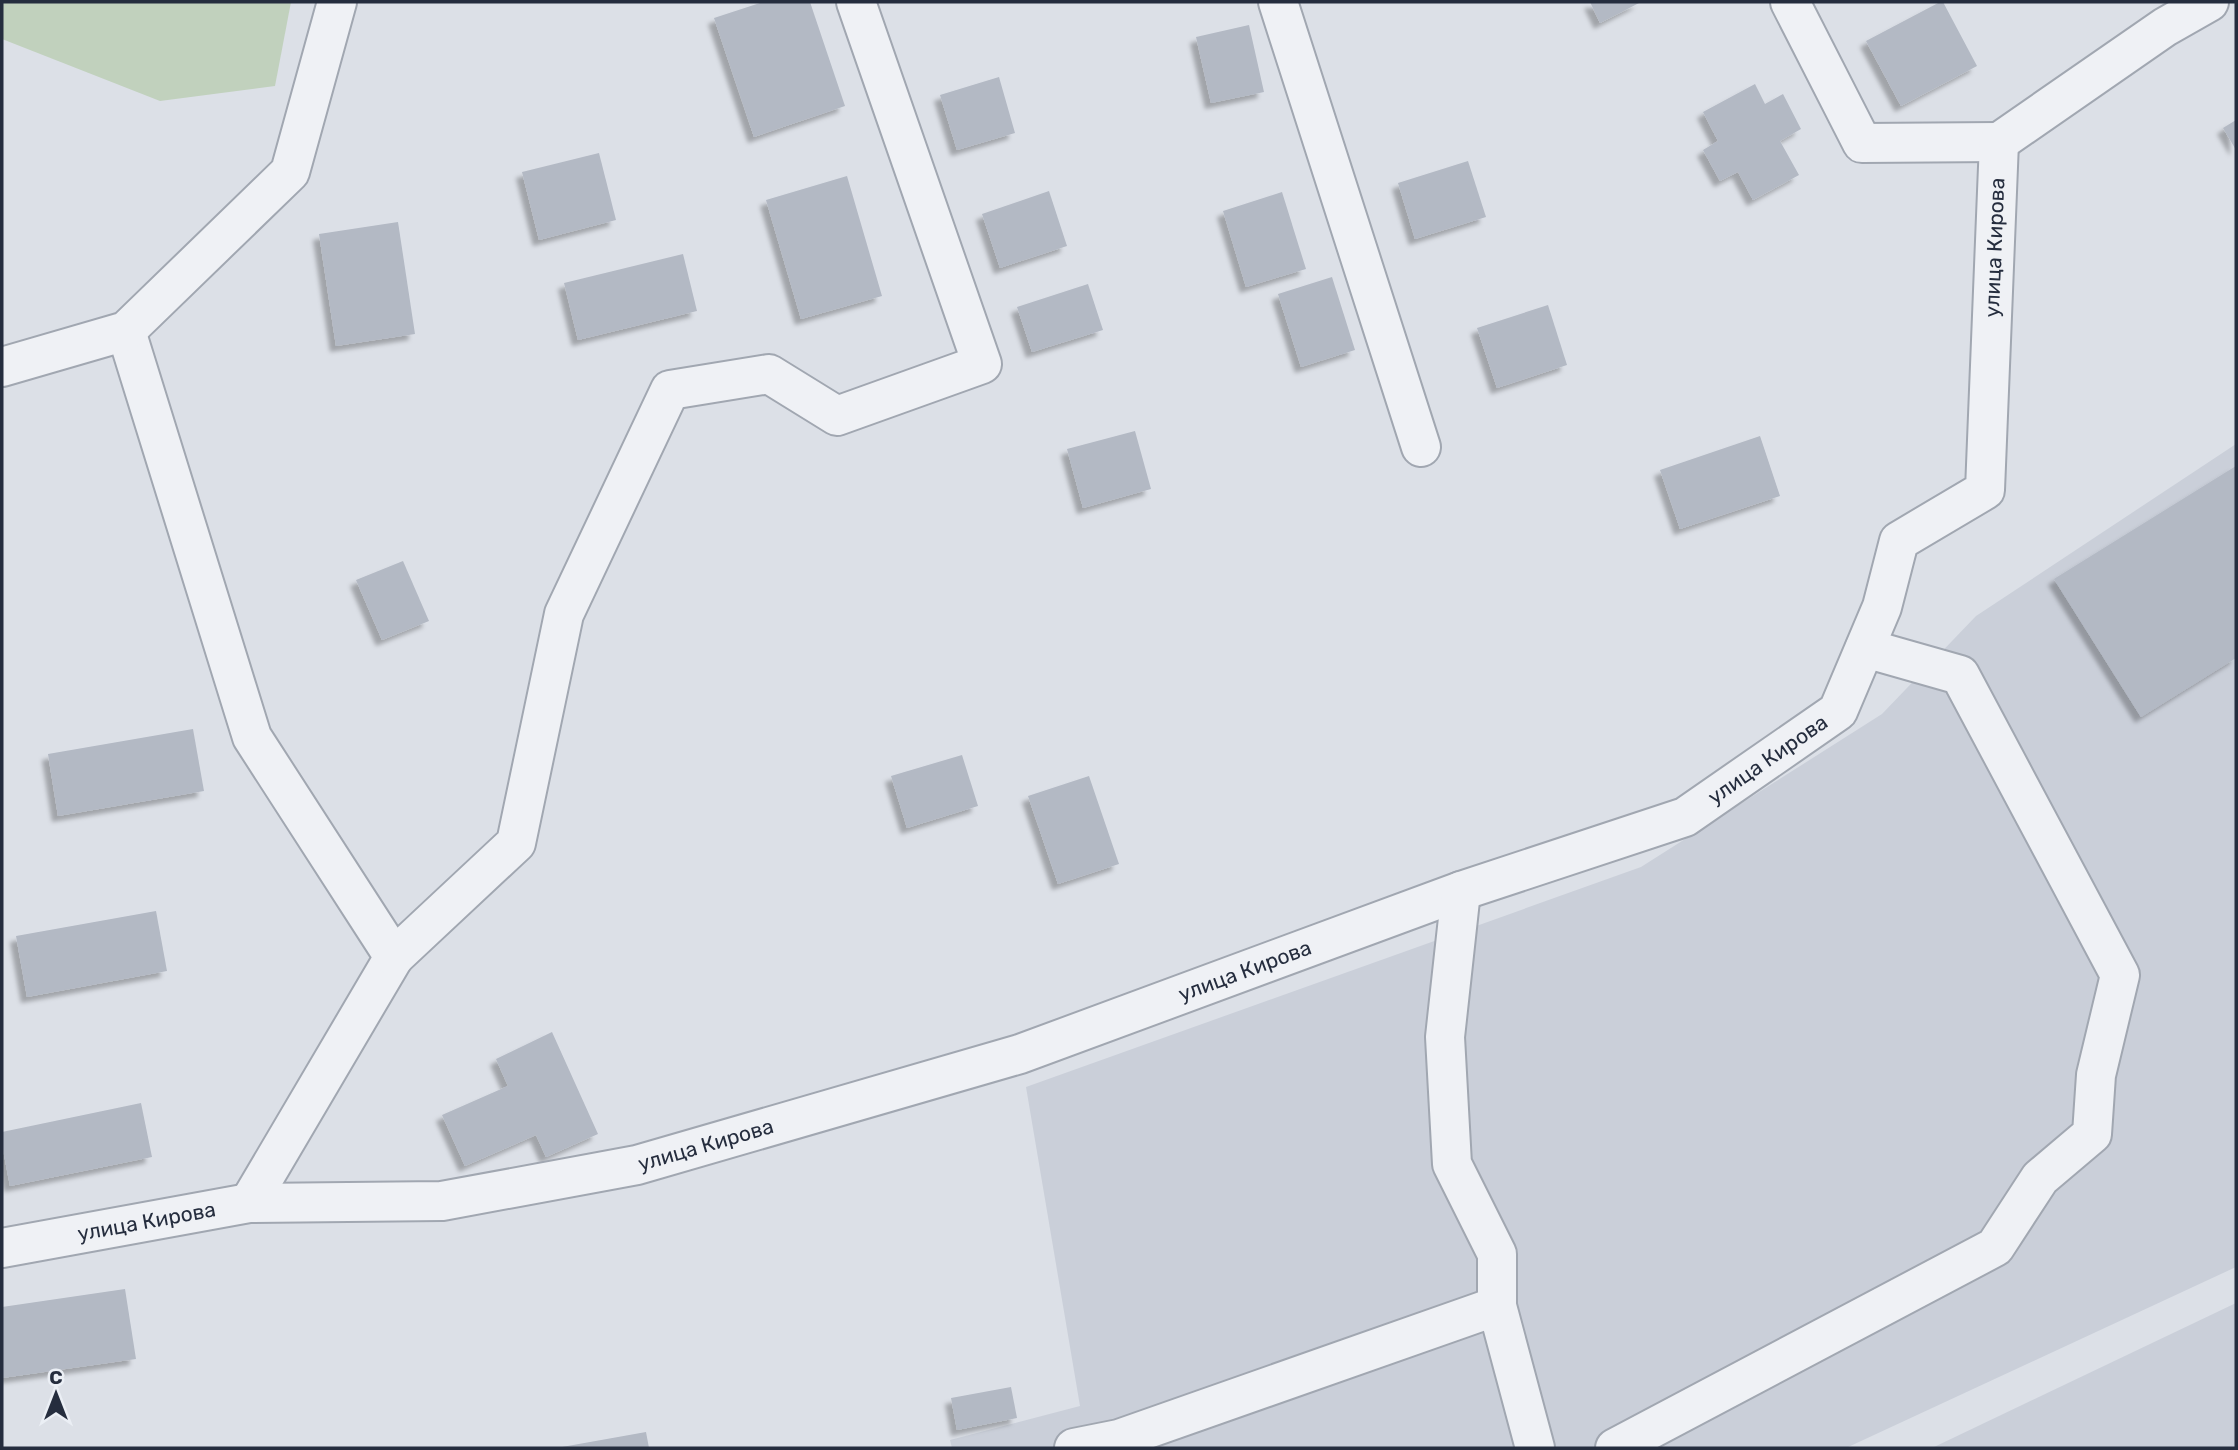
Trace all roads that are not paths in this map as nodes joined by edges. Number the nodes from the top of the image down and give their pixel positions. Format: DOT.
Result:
graph roads {
  1 [pos="337,2"];
  2 [pos="856,2"];
  3 [pos="1278,2"];
  4 [pos="1790,2"];
  5 [pos="2209,2"];
  6 [pos="1999,142"];
  7 [pos="126,331"];
  8 [pos="2,367"];
  9 [pos="1421,447"];
  10 [pos="1865,648"];
  11 [pos="1461,891"];
  12 [pos="394,957"];
  13 [pos="248,1203"];
  14 [pos="2,1248"];
  15 [pos="1497,1306"];
  16 [pos="1129,1444"];
  17 [pos="1074,1448"];
  18 [pos="1535,1448"];
  19 [pos="1615,1448"];
  1 -- 7 [label="street"];
  2 -- 12 [label="street"];
  3 -- 9 [label="street"];
  4 -- 6 [label="street"];
  5 -- 6 [label="street"];
  6 -- 10 [label="street, улица Кирова"];
  7 -- 8 [label="street"];
  7 -- 12 [label="street"];
  10 -- 11 [label="street, улица Кирова"];
  10 -- 19 [label="street"];
  11 -- 13 [label="street, улица Кирова"];
  11 -- 15 [label="street"];
  12 -- 13 [label="street"];
  13 -- 14 [label="street, улица Кирова"];
  15 -- 16 [label="street"];
  15 -- 18 [label="street"];
  16 -- 17 [label="street"];
}
